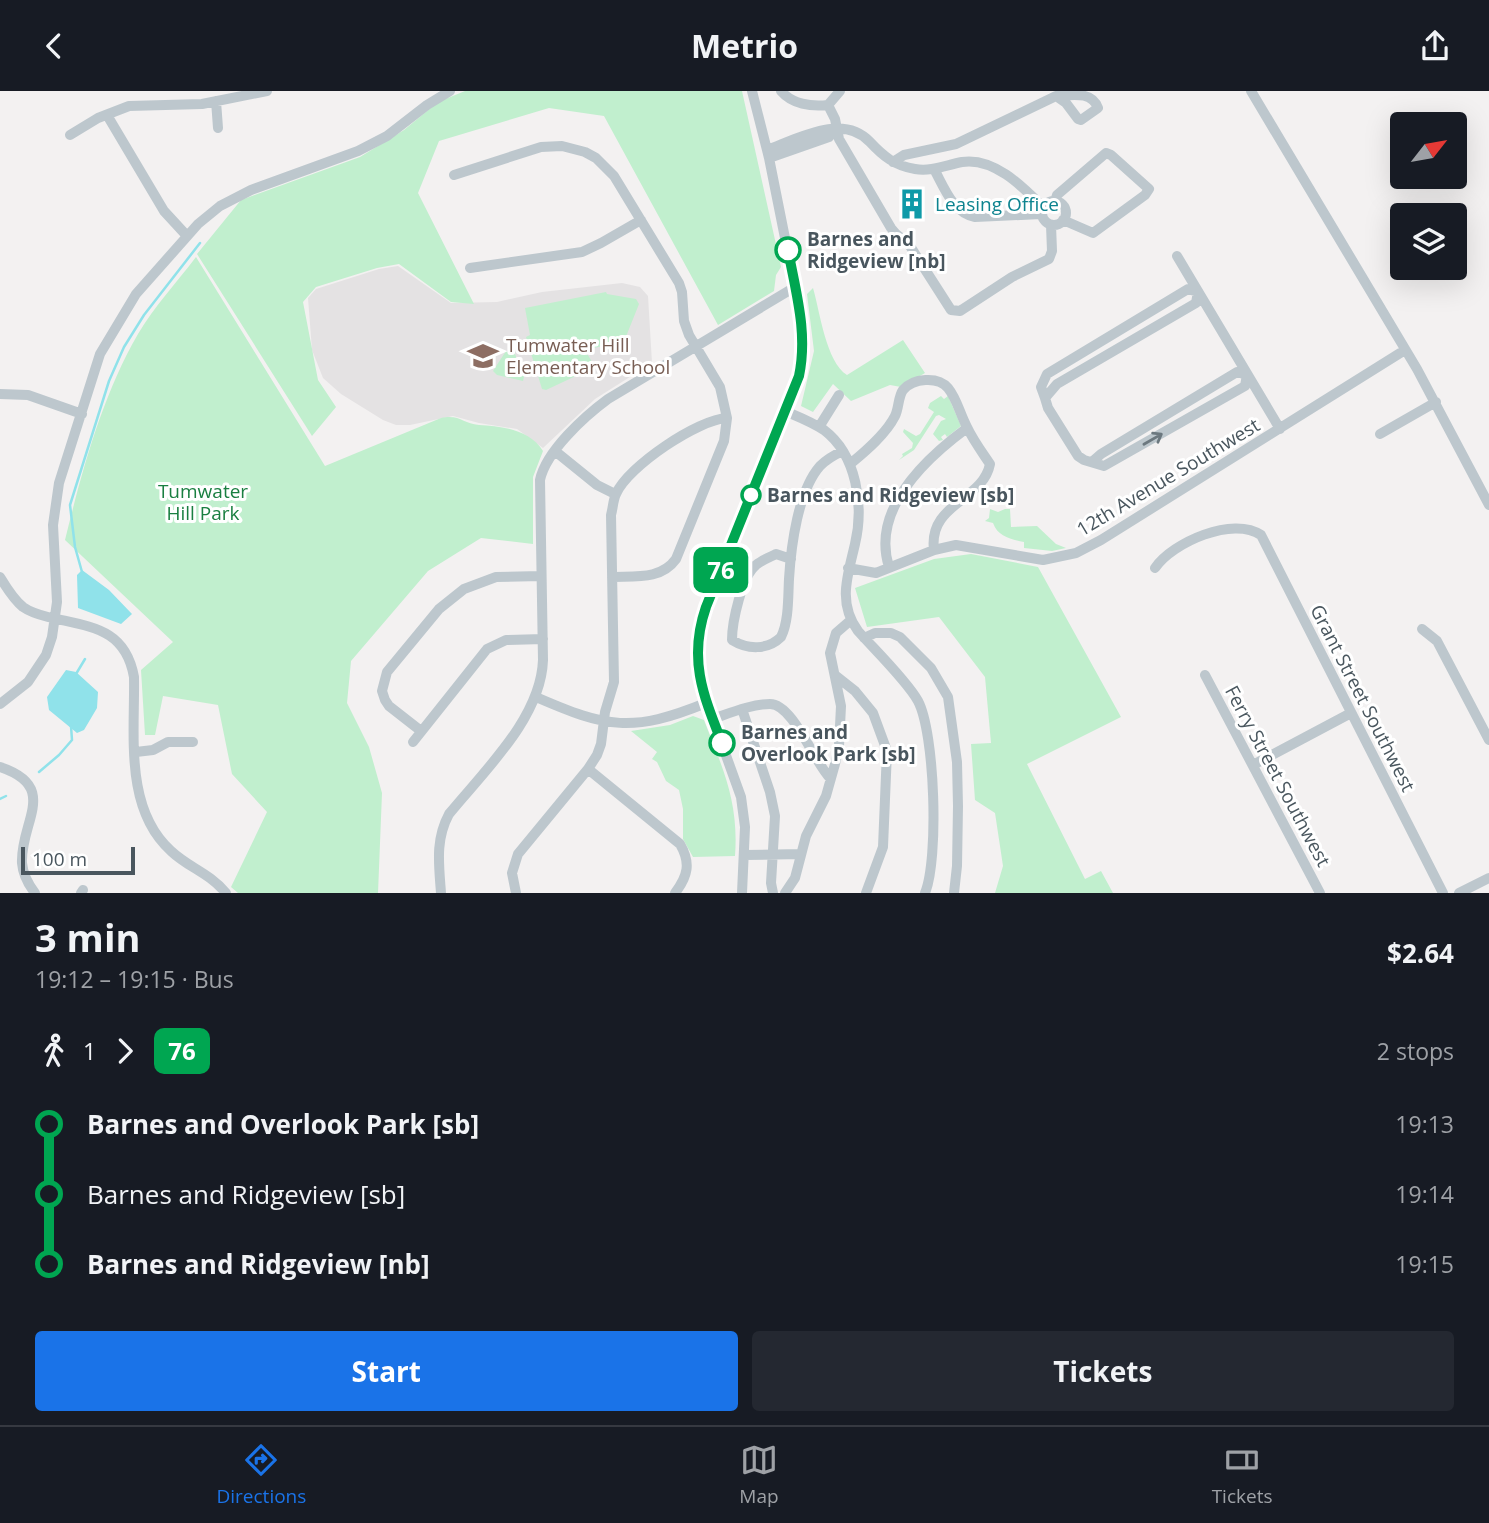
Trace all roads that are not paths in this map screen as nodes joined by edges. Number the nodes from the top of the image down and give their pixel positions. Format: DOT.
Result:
graph roads {
  1 [pos="262,91"];
  2 [pos="450,91"];
  3 [pos="752,91"];
  4 [pos="781,91"];
  5 [pos="840,91"];
  6 [pos="1251,91"];
  7 [pos="434,95"];
  8 [pos="1056,96"];
  9 [pos="216,101"];
  10 [pos="828,105"];
  11 [pos="107,115"];
  12 [pos="218,128"];
  13 [pos="835,130"];
  14 [pos="70,135"];
  15 [pos="768,154"];
  16 [pos="893,162"];
  17 [pos="934,169"];
  18 [pos="454,175"];
  19 [pos="1055,201"];
  20 [pos="1042,210"];
  21 [pos="641,220"];
  22 [pos="1063,221"];
  23 [pos="1051,225"];
  24 [pos="187,236"];
  25 [pos="1177,256"];
  26 [pos="470,268"];
  27 [pos="795,287"];
  28 [pos="1198,292"];
  29 [pos="696,346"];
  30 [pos="1405,350"];
  31 [pos="1247,375"];
  32 [pos="0,394"];
  33 [pos="839,395"];
  34 [pos="1436,403"];
  35 [pos="785,411"];
  36 [pos="82,414"];
  37 [pos="727,418"];
  38 [pos="818,427"];
  39 [pos="967,428"];
  40 [pos="1280,429"];
  41 [pos="1380,434"];
  42 [pos="555,451"];
  43 [pos="843,451"];
  44 [pos="850,464"];
  45 [pos="615,494"];
  46 [pos="1489,505"];
  47 [pos="934,549"];
  48 [pos="791,559"];
  49 [pos="889,567"];
  50 [pos="848,568"];
  51 [pos="1155,568"];
  52 [pos="541,576"];
  53 [pos="0,577"];
  54 [pos="612,577"];
  55 [pos="56,619"];
  56 [pos="850,620"];
  57 [pos="1422,629"];
  58 [pos="864,638"];
  59 [pos="543,639"];
  60 [pos="1205,675"];
  61 [pos="835,676"];
  62 [pos="536,697"];
  63 [pos="706,703"];
  64 [pos="0,704"];
  65 [pos="742,709"];
  66 [pos="1351,713"];
  67 [pos="712,719"];
  68 [pos="604,723"];
  69 [pos="421,731"];
  70 [pos="1489,740"];
  71 [pos="193,742"];
  72 [pos="413,742"];
  73 [pos="136,752"];
  74 [pos="1253,765"];
  75 [pos="0,767"];
  76 [pos="588,769"];
  77 [pos="830,778"];
  78 [pos="801,854"];
  79 [pos="744,855"];
  80 [pos="772,856"];
  81 [pos="1489,878"];
  82 [pos="35,893"];
  83 [pos="226,893"];
  84 [pos="441,893"];
  85 [pos="516,893"];
  86 [pos="676,893"];
  87 [pos="742,893"];
  88 [pos="773,893"];
  89 [pos="785,893"];
  90 [pos="866,893"];
  91 [pos="925,893"];
  92 [pos="954,893"];
  93 [pos="1320,893"];
  94 [pos="1443,893"];
  95 [pos="1459,893"];
  1 -- 9 [label="street"];
  2 -- 7 [label="street"];
  3 -- 15 [label="street"];
  4 -- 10 [label="street"];
  5 -- 10 [label="street"];
  6 -- 30 [label="street"];
  7 -- 24 [label="street"];
  8 -- 16 [label="street"];
  9 -- 11 [label="street"];
  9 -- 12 [label="street"];
  10 -- 13 [label="street"];
  11 -- 14 [label="street"];
  11 -- 24 [label="street"];
  13 -- 15 [label="street"];
  13 -- 16 [label="street"];
  13 -- 23 [label="street"];
  15 -- 27 [label="street"];
  16 -- 17 [label="street"];
  17 -- 20 [label="street"];
  17 -- 20 [label="street"];
  18 -- 21 [label="street"];
  19 -- 20 [label="street"];
  19 -- 22 [label="street"];
  19 -- 22 [label="street"];
  20 -- 23 [label="street"];
  21 -- 26 [label="street"];
  21 -- 29 [label="street"];
  22 -- 23 [label="street"];
  24 -- 36 [label="street"];
  25 -- 28 [label="street"];
  27 -- 29 [label="street"];
  27 -- 35 [label="street"];
  28 -- 31 [label="street"];
  28 -- 31 [label="street"];
  29 -- 37 [label="street"];
  29 -- 42 [label="street"];
  30 -- 34 [label="street"];
  30 -- 40 [label="street, 12th Avenue Southwest"];
  31 -- 40 [label="street"];
  32 -- 36 [label="street"];
  33 -- 38 [label="street"];
  34 -- 41 [label="street"];
  34 -- 46 [label="street"];
  35 -- 38 [label="street"];
  35 -- 63 [label="street"];
  36 -- 55 [label="street"];
  37 -- 45 [label="street"];
  37 -- 54 [label="street"];
  38 -- 43 [label="street"];
  39 -- 44 [label="street"];
  39 -- 47 [label="street"];
  39 -- 49 [label="street"];
  40 -- 47 [label="street, 12th Avenue Southwest"];
  42 -- 45 [label="street"];
  42 -- 52 [label="street"];
  43 -- 44 [label="street"];
  43 -- 48 [label="street"];
  44 -- 50 [label="street"];
  45 -- 54 [label="street"];
  47 -- 49 [label="street, 12th Avenue Southwest"];
  48 -- 48 [label="street"];
  49 -- 50 [label="street, 12th Avenue Southwest"];
  50 -- 56 [label="street"];
  51 -- 66 [label="street, Grant Street Southwest"];
  52 -- 59 [label="street"];
  52 -- 69 [label="street"];
  53 -- 55 [label="street"];
  54 -- 68 [label="street"];
  55 -- 64 [label="street"];
  55 -- 73 [label="street"];
  56 -- 58 [label="street"];
  56 -- 61 [label="street"];
  57 -- 70 [label="street"];
  58 -- 91 [label="street"];
  58 -- 92 [label="street"];
  59 -- 62 [label="street"];
  59 -- 69 [label="street"];
  60 -- 74 [label="street, Ferry Street Southwest"];
  61 -- 77 [label="street"];
  61 -- 90 [label="street"];
  62 -- 68 [label="street"];
  62 -- 84 [label="street"];
  63 -- 67 [label="street"];
  63 -- 68 [label="street"];
  65 -- 67 [label="street"];
  65 -- 77 [label="street"];
  65 -- 80 [label="street"];
  66 -- 74 [label="street"];
  66 -- 94 [label="street, Grant Street Southwest"];
  67 -- 79 [label="street"];
  68 -- 76 [label="street"];
  69 -- 72 [label="street"];
  71 -- 73 [label="street"];
  73 -- 83 [label="street"];
  74 -- 93 [label="street, Ferry Street Southwest"];
  75 -- 82 [label="street"];
  76 -- 85 [label="street"];
  76 -- 86 [label="street"];
  77 -- 78 [label="street"];
  78 -- 80 [label="street"];
  78 -- 89 [label="street"];
  79 -- 80 [label="street"];
  79 -- 87 [label="street"];
  80 -- 88 [label="street"];
  81 -- 95 [label="street"];
}
